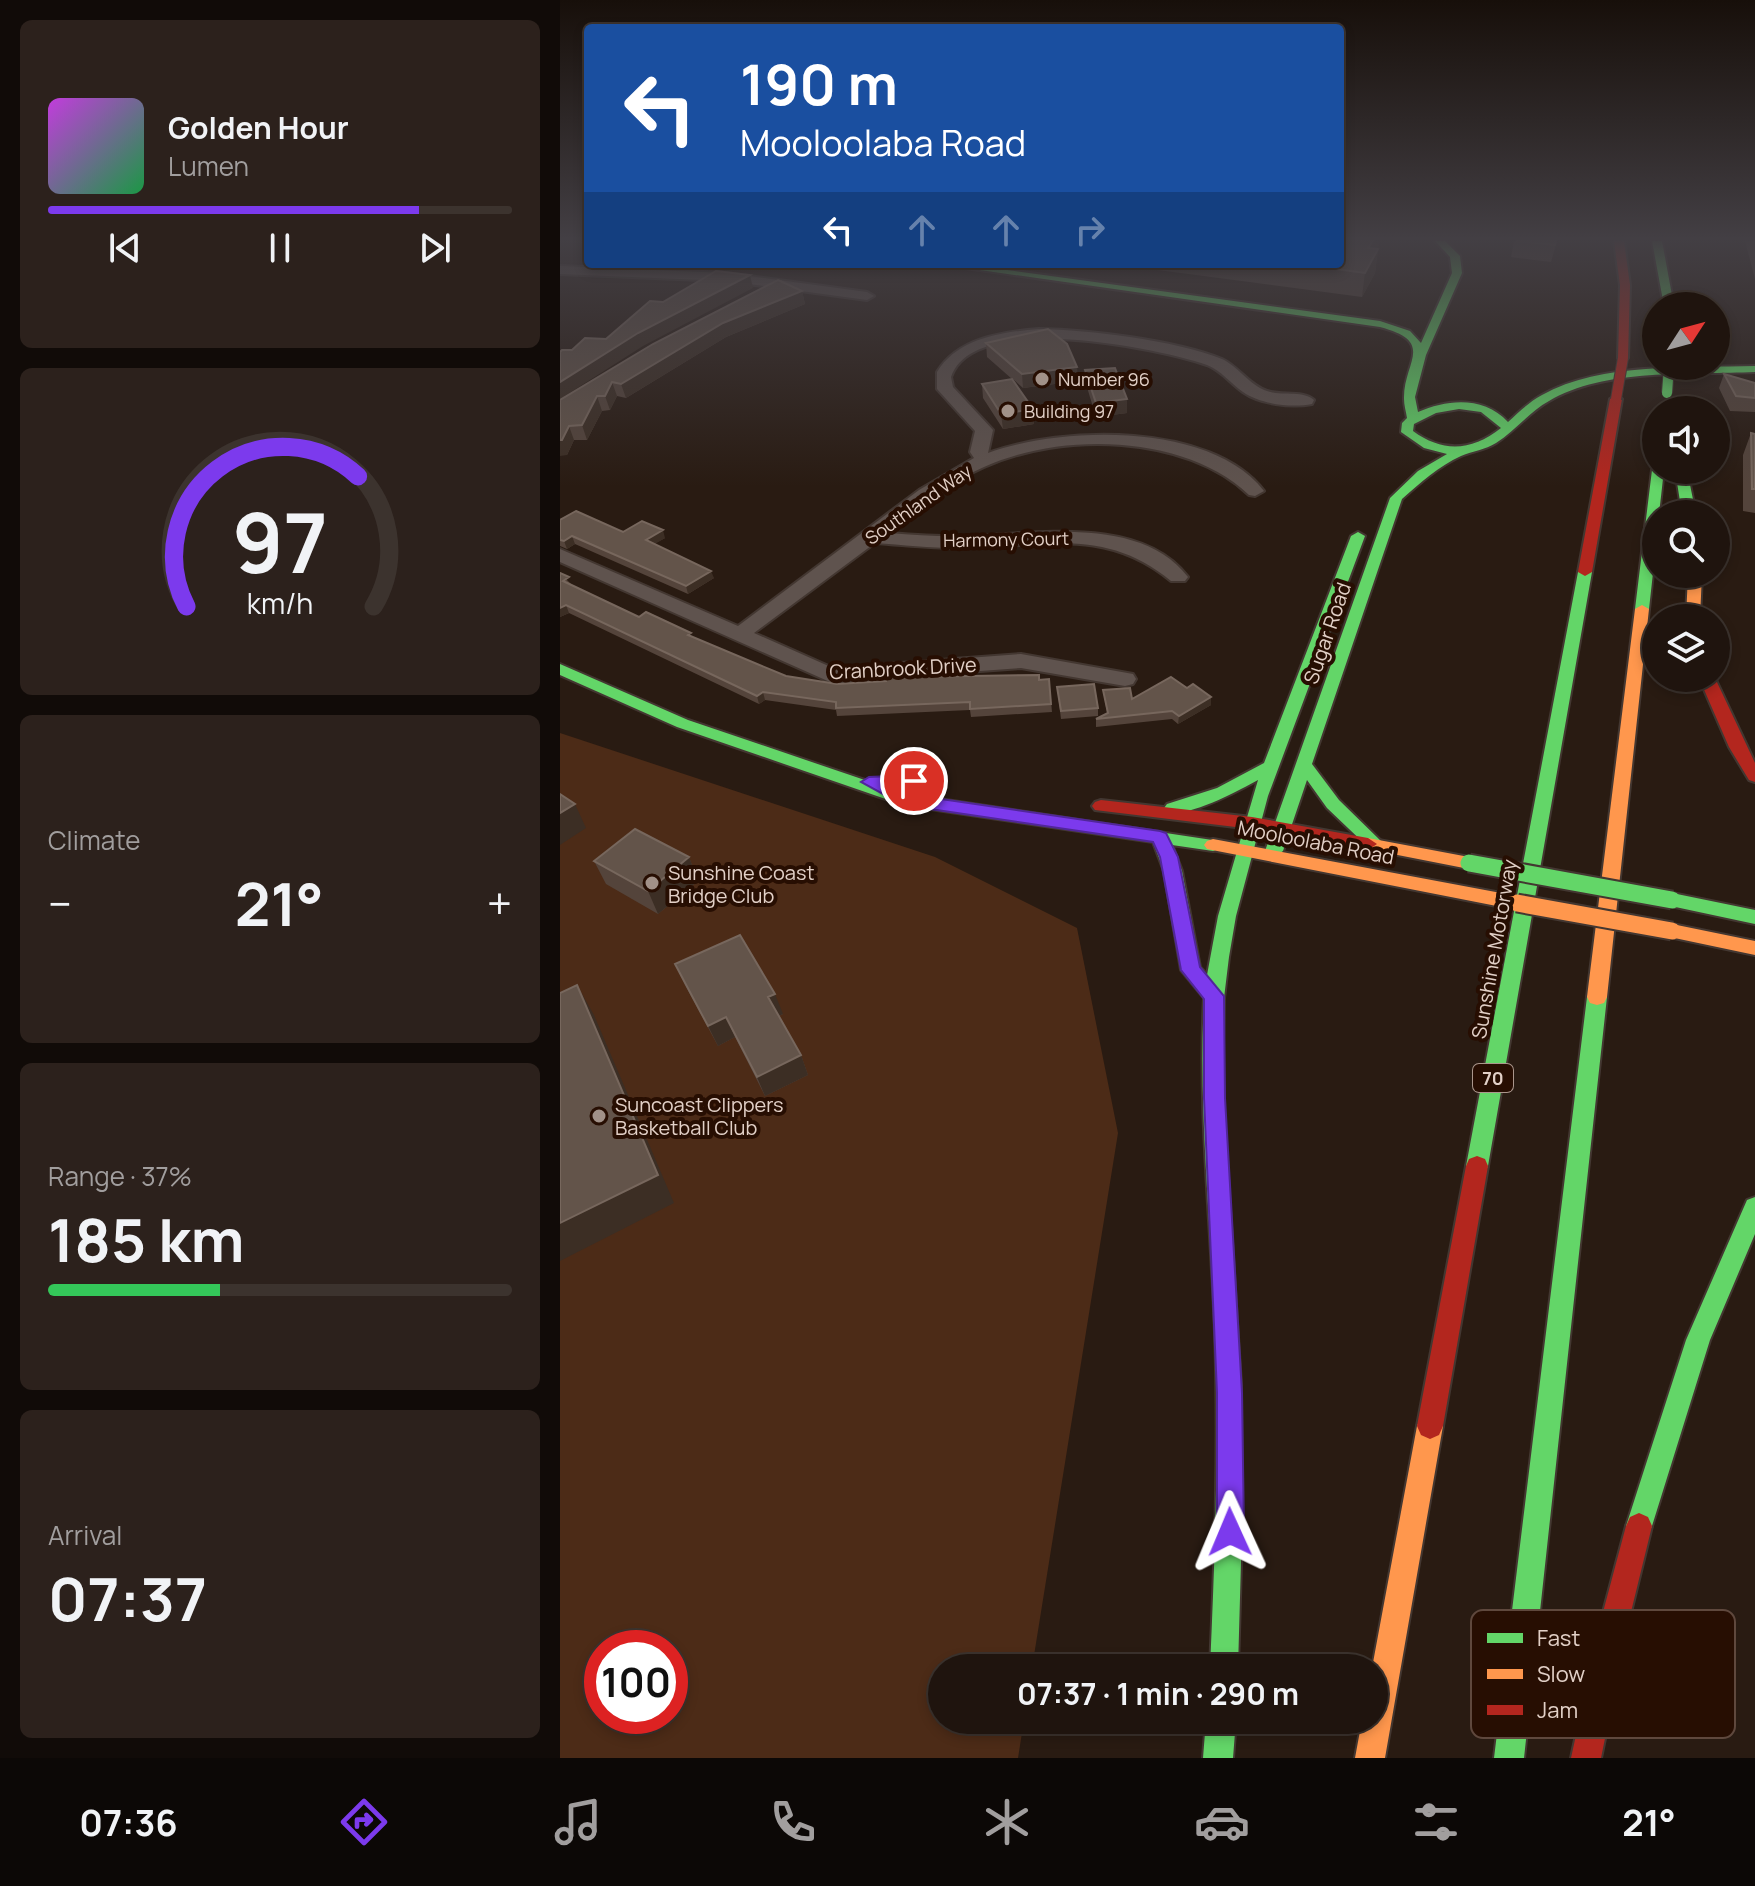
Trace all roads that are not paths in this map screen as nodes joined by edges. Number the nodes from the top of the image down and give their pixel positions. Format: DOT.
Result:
graph roads {
  1 [pos="1373,323"];
  2 [pos="1410,323"];
  3 [pos="1433,323"];
  4 [pos="1450,323"];
  5 [pos="1624,323"];
  6 [pos="1380,324"];
  7 [pos="1421,355"];
  8 [pos="1755,369"];
  9 [pos="1641,376"];
  10 [pos="1306,400"];
  11 [pos="1456,405"];
  12 [pos="1478,408"];
  13 [pos="1413,418"];
  14 [pos="1506,427"];
  15 [pos="1459,452"];
  16 [pos="985,460"];
  17 [pos="1656,484"];
  18 [pos="1255,491"];
  19 [pos="1365,519"];
  20 [pos="870,537"];
  21 [pos="560,555"];
  22 [pos="1178,577"];
  23 [pos="739,635"];
  24 [pos="560,669"];
  25 [pos="1125,679"];
  26 [pos="1713,692"];
  27 [pos="1271,766"];
  28 [pos="1305,766"];
  29 [pos="1755,776"];
  30 [pos="914,781"];
  31 [pos="869,782"];
  32 [pos="1075,804"];
  33 [pos="1164,811"];
  34 [pos="1252,823"];
  35 [pos="1282,827"];
  36 [pos="1160,837"];
  37 [pos="1376,845"];
  38 [pos="1246,851"];
  39 [pos="1272,856"];
  40 [pos="1755,917"];
  41 [pos="1755,948"];
  42 [pos="1214,996"];
  43 [pos="1755,1207"];
  44 [pos="1526,1610"];
  45 [pos="1617,1610"];
  46 [pos="1225,1654"];
  47 [pos="1220,1734"];
  48 [pos="1511,1738"];
  49 [pos="1590,1738"];
  50 [pos="1218,1758"];
  51 [pos="1370,1758"];
  52 [pos="1509,1758"];
  53 [pos="1586,1758"];
  1 -- 6 [label="main road"];
  2 -- 6 [label="main road"];
  3 -- 7 [label="main road"];
  4 -- 11 [label="main road"];
  5 -- 51 [label="main road, Sunshine Motorway / 70, bridge"];
  6 -- 7 [label="main road"];
  7 -- 13 [label="main road"];
  8 -- 9 [label="main road"];
  9 -- 12 [label="main road"];
  9 -- 14 [label="main road"];
  10 -- 16 [label="street"];
  11 -- 12 [label="main road"];
  11 -- 13 [label="main road"];
  12 -- 14 [label="main road"];
  13 -- 15 [label="main road"];
  14 -- 15 [label="main road, Sugar Road"];
  15 -- 28 [label="main road, Sugar Road"];
  16 -- 18 [label="street, Southland Way"];
  16 -- 20 [label="street, Southland Way"];
  17 -- 44 [label="main road"];
  19 -- 27 [label="main road, Sugar Road"];
  20 -- 22 [label="street, Harmony Court"];
  20 -- 23 [label="street, Southland Way"];
  21 -- 23 [label="street, Cranbrook Drive"];
  23 -- 25 [label="street, Cranbrook Drive"];
  24 -- 31 [label="main road, Mooloolaba Road"];
  26 -- 29 [label="main road"];
  27 -- 33 [label="main road"];
  27 -- 34 [label="main road, Sugar Road"];
  28 -- 35 [label="main road, Sugar Road"];
  28 -- 37 [label="main road"];
  30 -- 31 [label="main road, Mooloolaba Road"];
  31 -- 36 [label="main road, Mooloolaba Road"];
  32 -- 33 [label="main road, Mooloolaba Road"];
  33 -- 34 [label="main road, Mooloolaba Road"];
  34 -- 35 [label="main road, Mooloolaba Road"];
  34 -- 38 [label="main road, Sugar Road"];
  35 -- 37 [label="main road, Mooloolaba Road"];
  35 -- 39 [label="main road, Sugar Road"];
  36 -- 38 [label="main road, Mooloolaba Road"];
  36 -- 42 [label="main road"];
  37 -- 40 [label="main road, Mooloolaba Road, bridge"];
  38 -- 39 [label="main road, Mooloolaba Road"];
  38 -- 42 [label="main road, Sugar Road"];
  39 -- 41 [label="main road, Mooloolaba Road, bridge"];
  42 -- 46 [label="main road, Sugar Road"];
  43 -- 45 [label="main road"];
  47 -- 50 [label="main road"];
  48 -- 52 [label="main road"];
  49 -- 53 [label="main road"];
}
